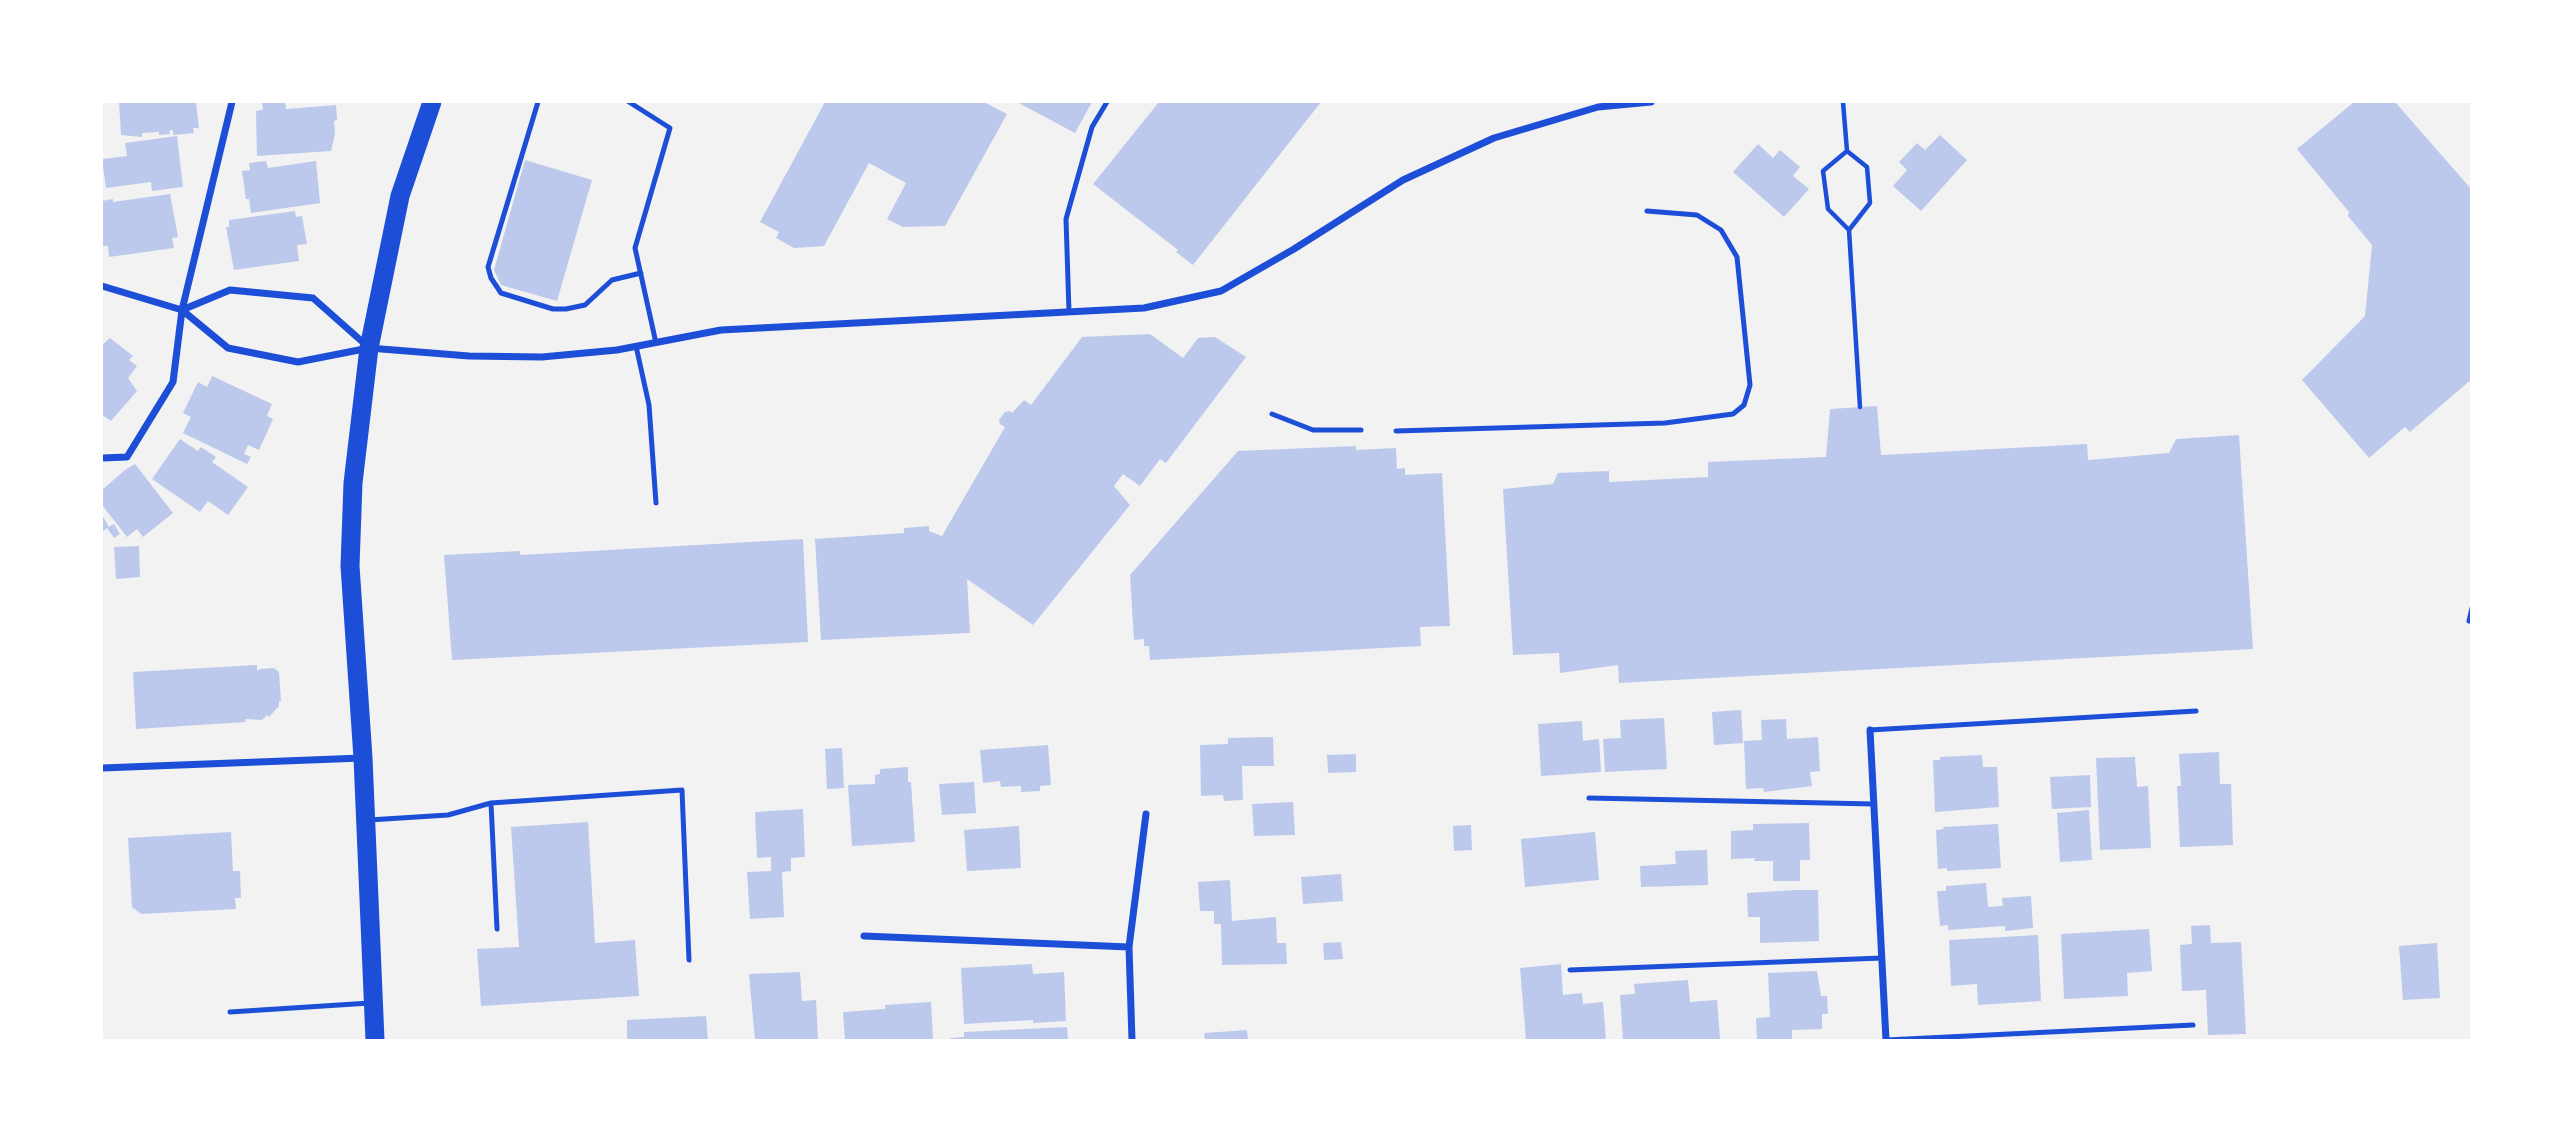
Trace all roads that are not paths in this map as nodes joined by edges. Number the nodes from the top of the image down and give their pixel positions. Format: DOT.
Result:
graph roads {
  1 [pos="232,102"];
  2 [pos="432,102"];
  3 [pos="538,102"];
  4 [pos="629,102"];
  5 [pos="1107,102"];
  6 [pos="1651,102"];
  7 [pos="1647,211"];
  8 [pos="641,273"];
  9 [pos="102,286"];
  10 [pos="183,310"];
  11 [pos="1069,312"];
  12 [pos="656,343"];
  13 [pos="636,346"];
  14 [pos="369,348"];
  15 [pos="1272,414"];
  16 [pos="1361,430"];
  17 [pos="1396,430"];
  18 [pos="102,458"];
  19 [pos="656,503"];
  20 [pos="2472,608"];
  21 [pos="2469,621"];
  22 [pos="2196,711"];
  23 [pos="1870,730"];
  24 [pos="363,758"];
  25 [pos="102,768"];
  26 [pos="1589,798"];
  27 [pos="491,803"];
  28 [pos="1874,804"];
  29 [pos="1146,814"];
  30 [pos="366,821"];
  31 [pos="497,929"];
  32 [pos="864,936"];
  33 [pos="1129,947"];
  34 [pos="1882,958"];
  35 [pos="689,960"];
  36 [pos="1570,970"];
  37 [pos="374,1002"];
  38 [pos="230,1012"];
  39 [pos="2193,1026"];
  40 [pos="1886,1040"];
  41 [pos="375,1041"];
  42 [pos="1132,1041"];
  1 -- 10 [label="street"];
  2 -- 14 [label="highway"];
  3 -- 8 [label="lane"];
  4 -- 8 [label="lane"];
  5 -- 11 [label="lane"];
  6 -- 11 [label="street"];
  7 -- 17 [label="lane"];
  8 -- 12 [label="lane"];
  9 -- 10 [label="street"];
  10 -- 14 [label="street"];
  10 -- 14 [label="street"];
  10 -- 18 [label="street"];
  11 -- 12 [label="street"];
  12 -- 13 [label="street"];
  13 -- 14 [label="street"];
  13 -- 19 [label="lane"];
  14 -- 24 [label="highway"];
  15 -- 16 [label="lane"];
  20 -- 21 [label="lane"];
  22 -- 23 [label="lane"];
  23 -- 28 [label="street"];
  24 -- 25 [label="street"];
  24 -- 30 [label="highway"];
  26 -- 28 [label="lane"];
  27 -- 30 [label="lane"];
  27 -- 31 [label="lane"];
  27 -- 35 [label="lane"];
  28 -- 34 [label="street"];
  29 -- 33 [label="street"];
  30 -- 37 [label="highway"];
  32 -- 33 [label="street"];
  33 -- 42 [label="street"];
  34 -- 36 [label="lane"];
  34 -- 40 [label="street"];
  37 -- 38 [label="lane"];
  37 -- 41 [label="highway"];
  39 -- 40 [label="lane"];
}
